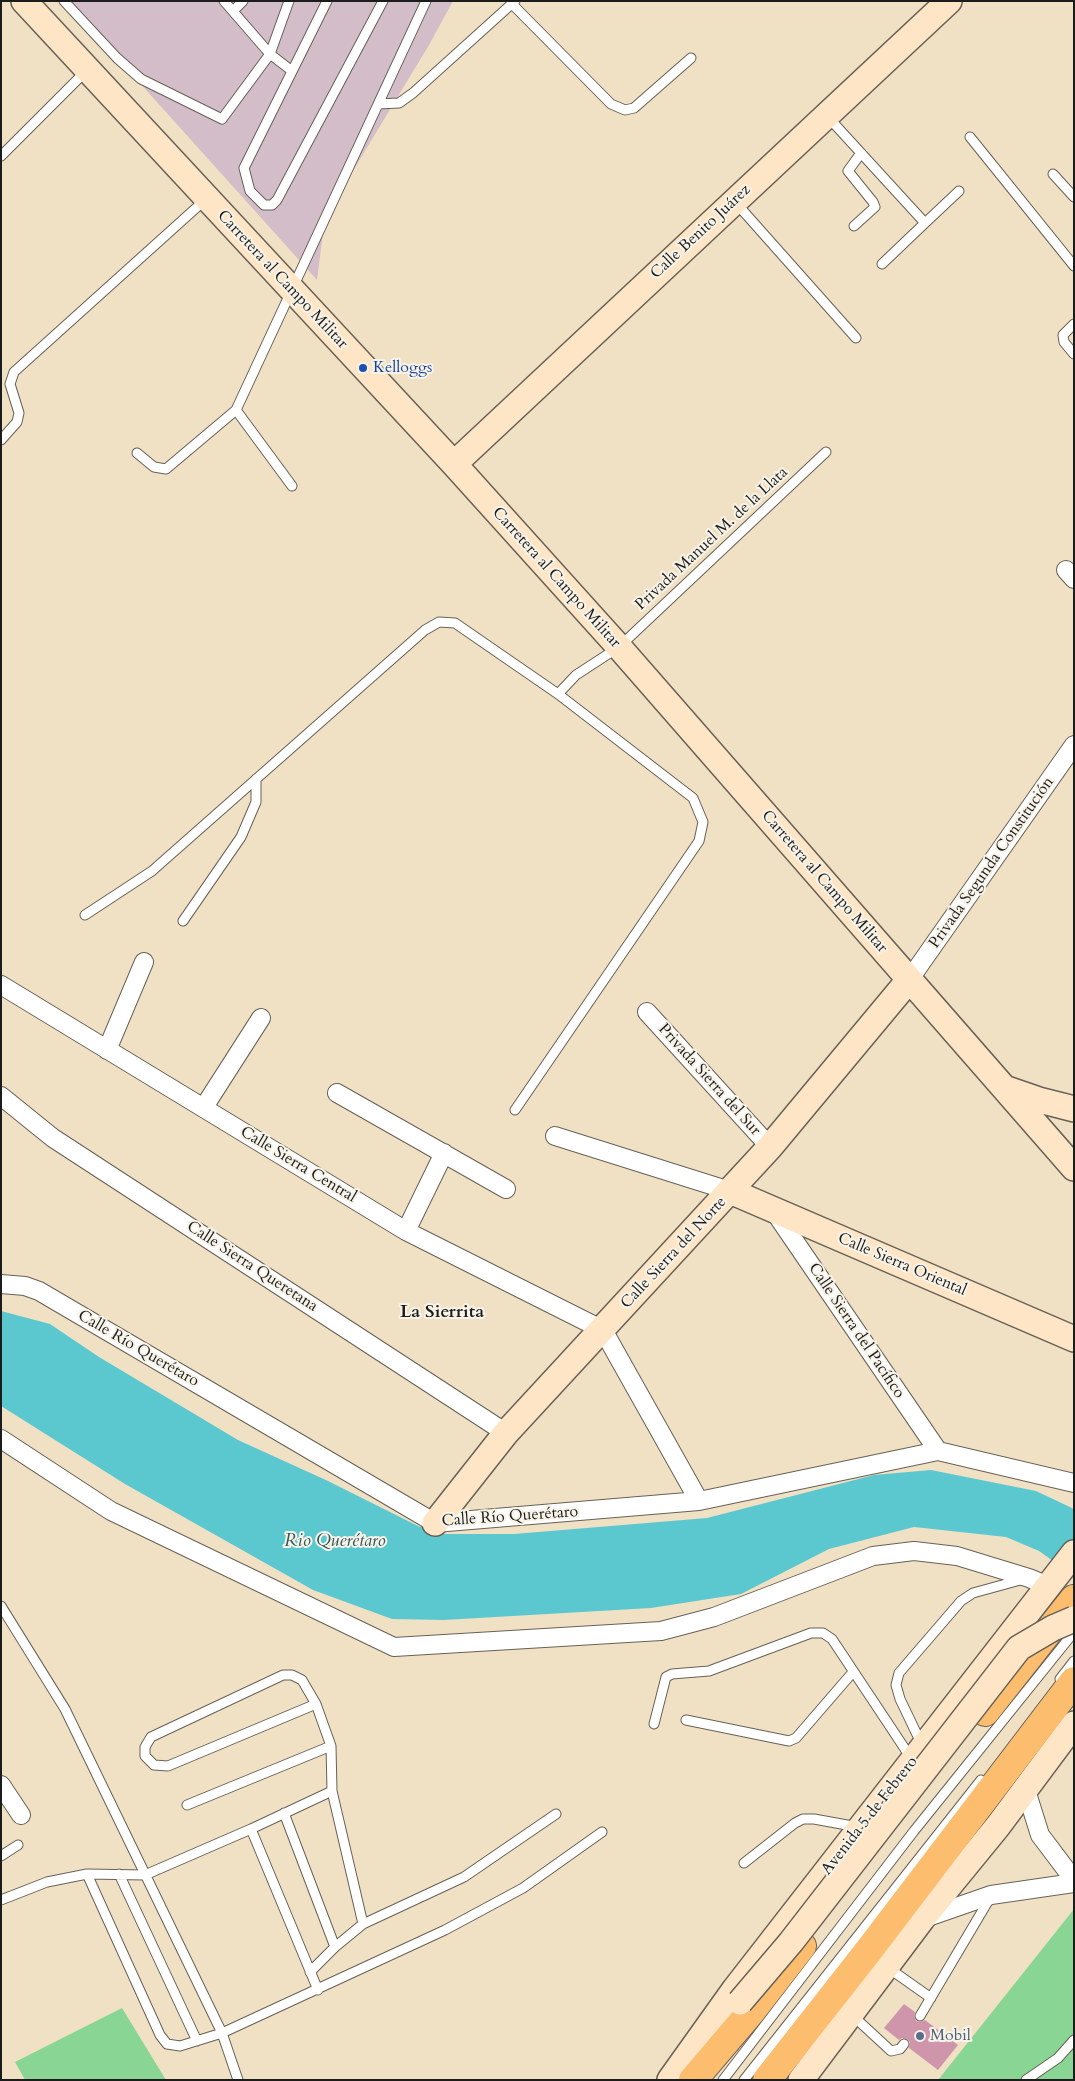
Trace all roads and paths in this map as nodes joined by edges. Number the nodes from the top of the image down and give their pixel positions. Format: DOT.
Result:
graph roads {
  1 [pos="24,1"];
  2 [pos="64,1"];
  3 [pos="224,1"];
  4 [pos="243,1"];
  5 [pos="289,1"];
  6 [pos="327,1"];
  7 [pos="383,1"];
  8 [pos="426,1"];
  9 [pos="949,1"];
  10 [pos="513,2"];
  11 [pos="233,10"];
  12 [pos="270,54"];
  13 [pos="691,58"];
  14 [pos="86,70"];
  15 [pos="292,71"];
  16 [pos="378,104"];
  17 [pos="826,115"];
  18 [pos="970,137"];
  19 [pos="861,153"];
  20 [pos="1,156"];
  21 [pos="1053,174"];
  22 [pos="959,191"];
  23 [pos="1074,197"];
  24 [pos="206,199"];
  25 [pos="734,201"];
  26 [pos="925,223"];
  27 [pos="854,226"];
  28 [pos="882,264"];
  29 [pos="1074,266"];
  30 [pos="292,291"];
  31 [pos="1074,324"];
  32 [pos="856,338"];
  33 [pos="1074,354"];
  34 [pos="236,410"];
  35 [pos="1,440"];
  36 [pos="826,452"];
  37 [pos="137,453"];
  38 [pos="454,464"];
  39 [pos="292,486"];
  40 [pos="618,647"];
  41 [pos="558,694"];
  42 [pos="1074,745"];
  43 [pos="256,779"];
  44 [pos="85,915"];
  45 [pos="183,921"];
  46 [pos="144,962"];
  47 [pos="909,980"];
  48 [pos="1,985"];
  49 [pos="647,1012"];
  50 [pos="261,1018"];
  51 [pos="107,1050"];
  52 [pos="1004,1088"];
  53 [pos="337,1093"];
  54 [pos="1,1096"];
  55 [pos="204,1107"];
  56 [pos="1074,1109"];
  57 [pos="515,1110"];
  58 [pos="555,1136"];
  59 [pos="770,1147"];
  60 [pos="444,1153"];
  61 [pos="1074,1168"];
  62 [pos="506,1189"];
  63 [pos="730,1191"];
  64 [pos="774,1211"];
  65 [pos="406,1231"];
  66 [pos="1,1284"];
  67 [pos="603,1330"];
  68 [pos="1074,1339"];
  69 [pos="506,1433"];
  70 [pos="1,1439"];
  71 [pos="938,1451"];
  72 [pos="1074,1482"];
  73 [pos="699,1501"];
  74 [pos="436,1523"];
  75 [pos="1074,1554"];
  76 [pos="1045,1579"];
  77 [pos="1074,1598"];
  78 [pos="1,1606"];
  79 [pos="1074,1620"];
  80 [pos="1074,1632"];
  81 [pos="1074,1660"];
  82 [pos="853,1672"];
  83 [pos="1065,1682"];
  84 [pos="316,1704"];
  85 [pos="686,1720"];
  86 [pos="654,1724"];
  87 [pos="1074,1724"];
  88 [pos="331,1746"];
  89 [pos="918,1754"];
  90 [pos="986,1774"];
  91 [pos="1,1785"];
  92 [pos="1025,1788"];
  93 [pos="332,1791"];
  94 [pos="187,1805"];
  95 [pos="284,1813"];
  96 [pos="21,1814"];
  97 [pos="556,1814"];
  98 [pos="861,1827"];
  99 [pos="251,1829"];
  100 [pos="602,1832"];
  101 [pos="18,1845"];
  102 [pos="1,1856"];
  103 [pos="744,1863"];
  104 [pos="87,1874"];
  105 [pos="119,1874"];
  106 [pos="145,1875"];
  107 [pos="1074,1882"];
  108 [pos="991,1895"];
  109 [pos="1,1900"];
  110 [pos="922,1919"];
  111 [pos="363,1924"];
  112 [pos="335,1947"];
  113 [pos="886,1966"];
  114 [pos="310,1972"];
  115 [pos="318,1990"];
  116 [pos="931,1998"];
  117 [pos="851,2014"];
  118 [pos="920,2016"];
  119 [pos="222,2033"];
  120 [pos="1074,2040"];
  121 [pos="197,2042"];
  122 [pos="904,2044"];
  123 [pos="716,2069"];
  124 [pos="808,2076"];
  125 [pos="238,2080"];
  126 [pos="670,2080"];
  127 [pos="693,2080"];
  128 [pos="744,2080"];
  129 [pos="767,2080"];
  130 [pos="1026,2080"];
  1 -- 14 [label="main road, Carretera al Campo Militar"];
  2 -- 12 [label="lane"];
  3 -- 11 [label="lane"];
  4 -- 11 [label="lane"];
  5 -- 12 [label="lane"];
  6 -- 15 [label="lane"];
  7 -- 15 [label="lane"];
  8 -- 16 [label="lane"];
  9 -- 17 [label="main road, Calle Benito Juárez"];
  10 -- 13 [label="lane"];
  10 -- 16 [label="lane"];
  11 -- 12 [label="lane"];
  12 -- 15 [label="lane"];
  14 -- 20 [label="lane"];
  14 -- 24 [label="main road, Carretera al Campo Militar"];
  16 -- 30 [label="lane"];
  17 -- 19 [label="lane"];
  17 -- 25 [label="main road, Calle Benito Juárez"];
  18 -- 29 [label="lane"];
  19 -- 26 [label="lane"];
  19 -- 27 [label="lane"];
  21 -- 23 [label="lane"];
  22 -- 26 [label="lane"];
  24 -- 30 [label="main road, Carretera al Campo Militar"];
  24 -- 35 [label="lane"];
  25 -- 32 [label="lane"];
  25 -- 38 [label="main road, Calle Benito Juárez"];
  26 -- 28 [label="lane"];
  30 -- 34 [label="lane"];
  30 -- 38 [label="main road, Carretera al Campo Militar"];
  31 -- 33 [label="lane"];
  34 -- 37 [label="lane"];
  34 -- 39 [label="lane"];
  36 -- 40 [label="lane, Privada Manuel M. de la Llata"];
  38 -- 40 [label="main road, Carretera al Campo Militar"];
  40 -- 41 [label="lane, Privada Manuel M. de la Llata"];
  40 -- 47 [label="main road, Carretera al Campo Militar"];
  41 -- 43 [label="lane"];
  41 -- 57 [label="lane"];
  42 -- 47 [label="street, Privada Segunda Constitución"];
  43 -- 44 [label="lane"];
  43 -- 45 [label="lane"];
  46 -- 51 [label="street"];
  47 -- 52 [label="main road, Carretera al Campo Militar"];
  47 -- 59 [label="main road, Calle Sierra del Norte"];
  48 -- 51 [label="street, Calle Sierra Central"];
  49 -- 59 [label="street, Privada Sierra del Sur"];
  50 -- 55 [label="street"];
  51 -- 55 [label="street, Calle Sierra Central"];
  52 -- 56 [label="main road"];
  52 -- 61 [label="main road, Carretera al Campo Militar"];
  53 -- 60 [label="street"];
  54 -- 69 [label="street, Calle Sierra Queretana"];
  55 -- 65 [label="street, Calle Sierra Central"];
  58 -- 63 [label="street"];
  59 -- 63 [label="main road, Calle Sierra del Norte"];
  60 -- 62 [label="street"];
  60 -- 65 [label="street"];
  63 -- 64 [label="main road, Calle Sierra Oriental"];
  63 -- 67 [label="main road, Calle Sierra del Norte"];
  64 -- 68 [label="main road, Calle Sierra Oriental"];
  64 -- 71 [label="street, Calle Sierra del Pacífico"];
  65 -- 67 [label="street, Calle Sierra Central"];
  66 -- 74 [label="street, Calle Río Querétaro"];
  67 -- 69 [label="main road, Calle Sierra del Norte"];
  67 -- 73 [label="street"];
  69 -- 74 [label="main road, Calle Sierra del Norte"];
  70 -- 76 [label="street"];
  71 -- 72 [label="street, Calle Río Querétaro"];
  71 -- 73 [label="street, Calle Río Querétaro"];
  73 -- 74 [label="street, Calle Río Querétaro"];
  75 -- 76 [label="main road, Avenida 5 de Febrero"];
  76 -- 89 [label="main road, Avenida 5 de Febrero"];
  76 -- 89 [label="lane"];
  77 -- 123 [label="highway, Avenida 5 de Febrero"];
  78 -- 106 [label="lane"];
  79 -- 123 [label="main road, bridge"];
  80 -- 123 [label="lane"];
  81 -- 83 [label="lane"];
  82 -- 85 [label="lane"];
  82 -- 86 [label="lane"];
  82 -- 89 [label="lane"];
  83 -- 129 [label="highway"];
  84 -- 84 [label="lane"];
  84 -- 88 [label="lane"];
  87 -- 92 [label="main road"];
  88 -- 93 [label="lane"];
  88 -- 94 [label="lane"];
  89 -- 98 [label="main road, Avenida 5 de Febrero"];
  90 -- 128 [label="lane"];
  91 -- 96 [label="street"];
  92 -- 107 [label="street"];
  92 -- 110 [label="main road"];
  93 -- 95 [label="lane"];
  93 -- 111 [label="lane"];
  95 -- 99 [label="lane"];
  95 -- 112 [label="lane"];
  97 -- 111 [label="lane"];
  98 -- 103 [label="lane"];
  98 -- 126 [label="main road, Avenida 5 de Febrero"];
  99 -- 106 [label="lane"];
  99 -- 114 [label="lane"];
  100 -- 115 [label="lane"];
  101 -- 102 [label="lane"];
  104 -- 105 [label="lane"];
  104 -- 109 [label="lane"];
  104 -- 121 [label="lane"];
  105 -- 106 [label="lane"];
  105 -- 121 [label="lane"];
  106 -- 119 [label="lane"];
  107 -- 108 [label="street"];
  108 -- 110 [label="street"];
  108 -- 116 [label="lane"];
  110 -- 113 [label="main road"];
  111 -- 112 [label="lane"];
  112 -- 114 [label="lane"];
  113 -- 116 [label="lane"];
  113 -- 117 [label="main road"];
  114 -- 115 [label="lane"];
  115 -- 119 [label="lane"];
  116 -- 118 [label="lane"];
  117 -- 122 [label="lane"];
  117 -- 124 [label="main road"];
  119 -- 121 [label="lane"];
  119 -- 125 [label="lane"];
  120 -- 130 [label="lane"];
  123 -- 127 [label="highway, Avenida 5 de Febrero"];
}
